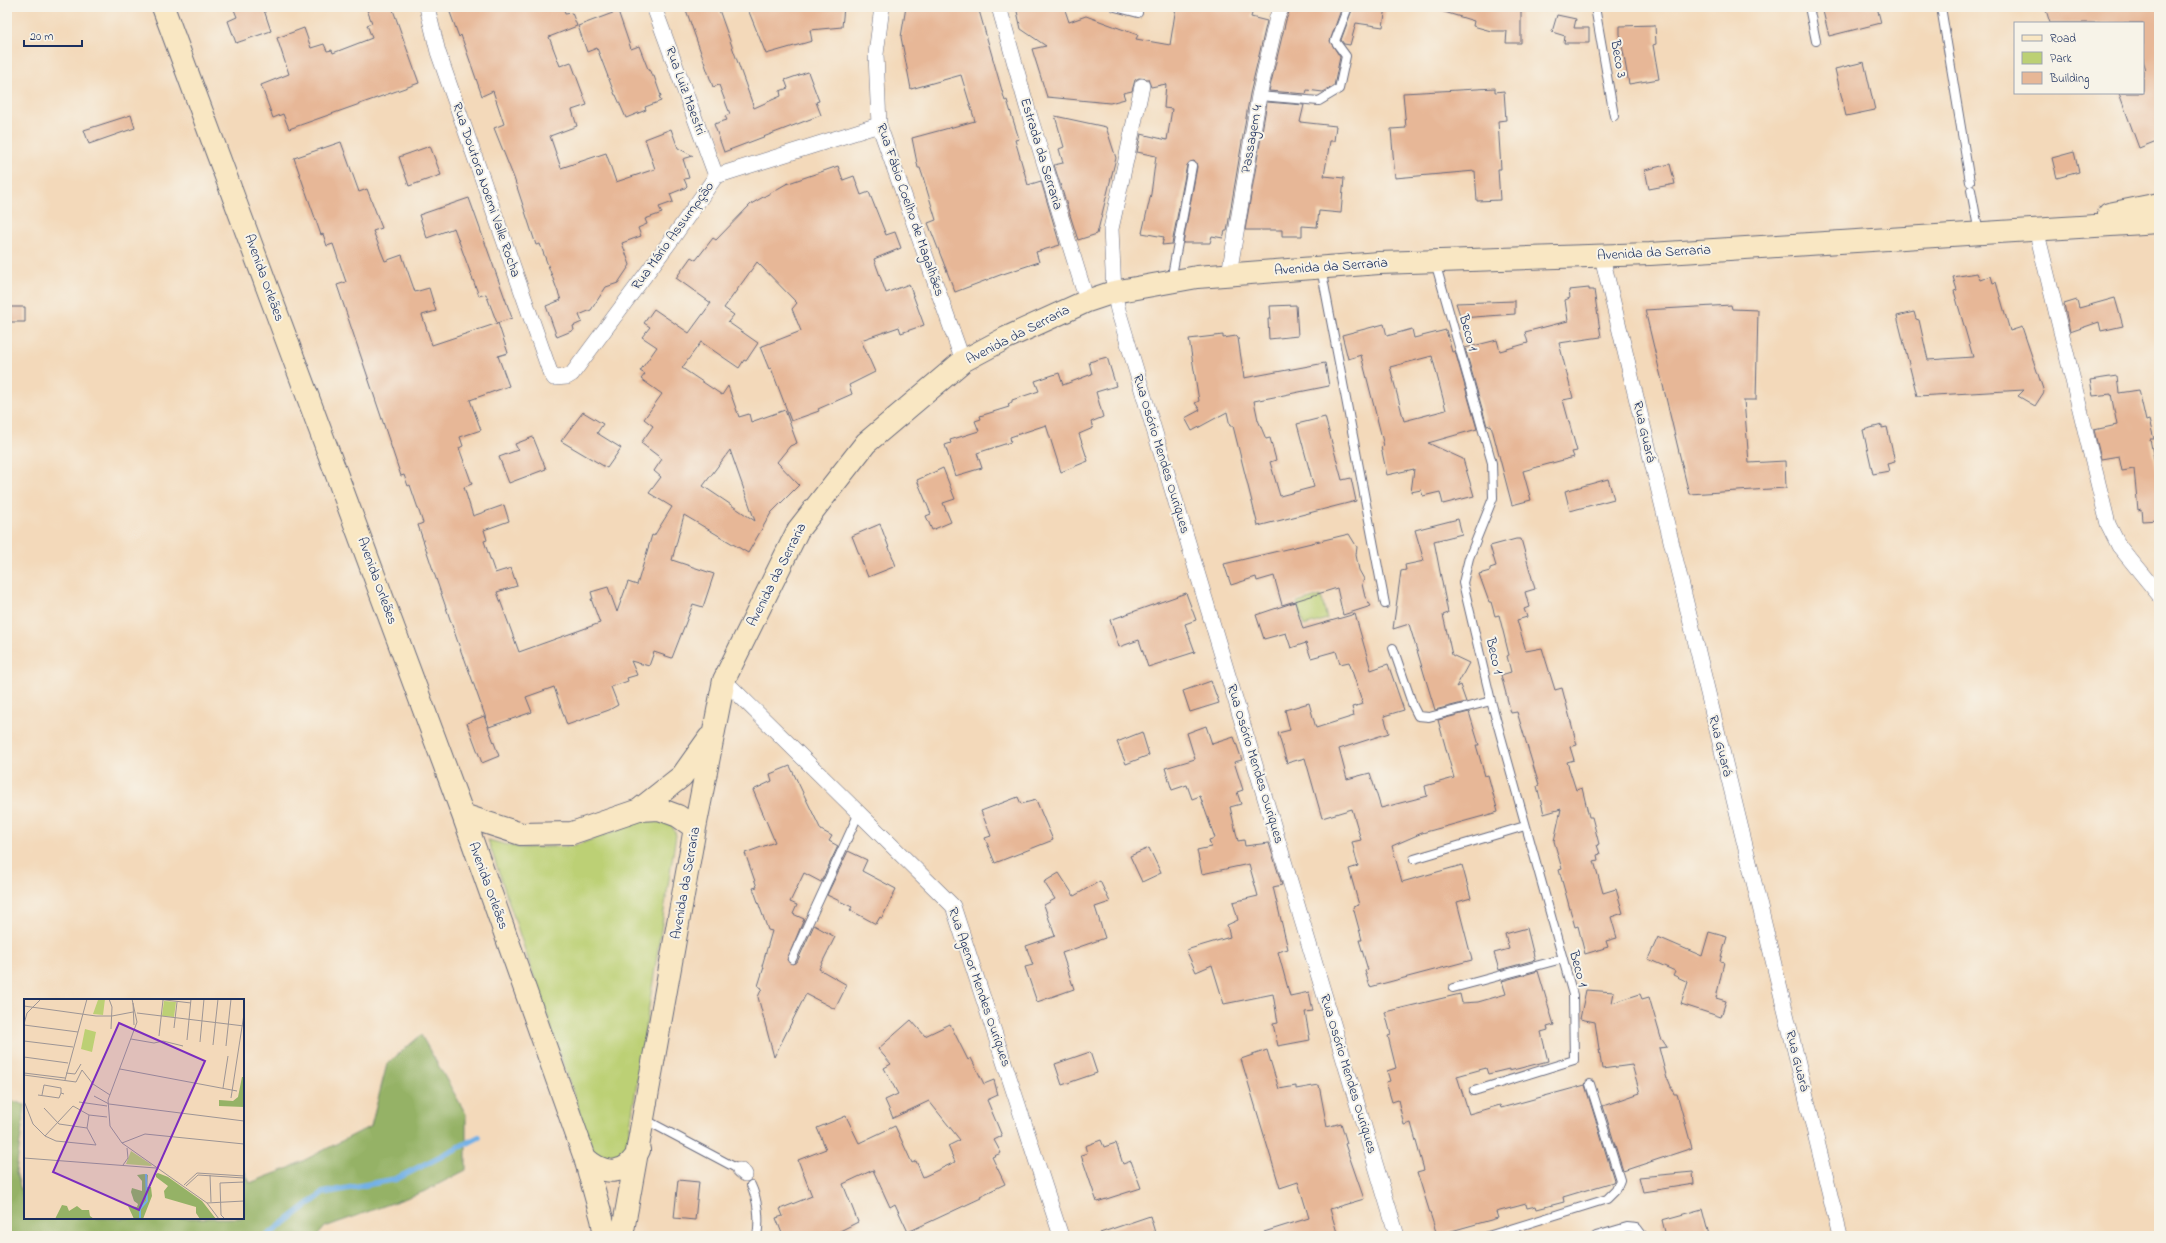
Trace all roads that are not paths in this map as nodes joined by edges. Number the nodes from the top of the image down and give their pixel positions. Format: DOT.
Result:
graph roads {
  1 [pos="163,7"];
  2 [pos="427,7"];
  3 [pos="654,7"];
  4 [pos="882,7"];
  5 [pos="999,7"];
  6 [pos="1115,7"];
  7 [pos="1282,7"];
  8 [pos="1348,7"];
  9 [pos="1595,7"];
  10 [pos="1809,7"];
  11 [pos="1941,7"];
  12 [pos="1138,13"];
  13 [pos="1816,40"];
  14 [pos="1142,86"];
  15 [pos="1260,96"];
  16 [pos="1614,116"];
  17 [pos="879,125"];
  18 [pos="1192,166"];
  19 [pos="716,176"];
  20 [pos="1970,182"];
  21 [pos="1971,190"];
  22 [pos="2159,204"];
  23 [pos="2159,222"];
  24 [pos="2036,229"];
  25 [pos="1979,234"];
  26 [pos="1602,257"];
  27 [pos="1435,262"];
  28 [pos="1321,267"];
  29 [pos="1229,274"];
  30 [pos="1171,281"];
  31 [pos="1114,292"];
  32 [pos="1087,301"];
  33 [pos="963,362"];
  34 [pos="550,372"];
  35 [pos="2159,596"];
  36 [pos="1385,604"];
  37 [pos="1393,648"];
  38 [pos="724,680"];
  39 [pos="1491,701"];
  40 [pos="713,732"];
  41 [pos="639,810"];
  42 [pos="859,813"];
  43 [pos="463,815"];
  44 [pos="1525,826"];
  45 [pos="695,828"];
  46 [pos="1414,859"];
  47 [pos="792,959"];
  48 [pos="1562,959"];
  49 [pos="1453,988"];
  50 [pos="1590,1084"];
  51 [pos="1474,1091"];
  52 [pos="644,1119"];
  53 [pos="639,1150"];
  54 [pos="585,1158"];
  55 [pos="605,1236"];
  56 [pos="622,1236"];
  57 [pos="757,1236"];
  58 [pos="1061,1236"];
  59 [pos="1397,1236"];
  60 [pos="1488,1236"];
  61 [pos="1596,1236"];
  62 [pos="1643,1236"];
  63 [pos="1840,1236"];
  1 -- 43 [label="main road, Avenida Orleães"];
  2 -- 34 [label="street, Rua Doutora Noemi Valle Rocha"];
  3 -- 19 [label="street, Rua Luiz Maestri"];
  4 -- 17 [label="street, Rua Fábio Coelho de Magalhães"];
  5 -- 32 [label="street, Estrada da Serraria"];
  6 -- 12 [label="lane"];
  7 -- 15 [label="street, Passagem 4"];
  8 -- 15 [label="lane"];
  9 -- 16 [label="lane, Beco 3"];
  10 -- 13 [label="lane"];
  11 -- 20 [label="lane"];
  14 -- 31 [label="street, Rua Osório Mendes Ouriques"];
  15 -- 29 [label="street, Passagem 4"];
  17 -- 19 [label="street, Rua Mário Assumpção"];
  17 -- 33 [label="street, Rua Fábio Coelho de Magalhães"];
  18 -- 30 [label="lane"];
  19 -- 34 [label="street, Rua Mário Assumpção"];
  21 -- 25 [label="lane"];
  22 -- 24 [label="main road, Avenida da Serraria"];
  23 -- 24 [label="main road, Avenida da Serraria"];
  24 -- 25 [label="main road, Avenida da Serraria"];
  24 -- 35 [label="street"];
  25 -- 26 [label="main road, Avenida da Serraria"];
  26 -- 27 [label="main road, Avenida da Serraria"];
  26 -- 63 [label="street, Rua Guará"];
  27 -- 28 [label="main road, Avenida da Serraria"];
  27 -- 39 [label="lane, Beco 1"];
  28 -- 29 [label="main road, Avenida da Serraria"];
  28 -- 36 [label="lane"];
  29 -- 30 [label="main road, Avenida da Serraria"];
  30 -- 31 [label="main road, Avenida da Serraria"];
  31 -- 32 [label="main road, Avenida da Serraria"];
  31 -- 59 [label="street, Rua Osório Mendes Ouriques"];
  32 -- 33 [label="main road, Avenida da Serraria"];
  33 -- 38 [label="main road, Avenida da Serraria"];
  37 -- 39 [label="lane"];
  38 -- 40 [label="main road, Avenida da Serraria"];
  38 -- 42 [label="street, Rua Agenor Mendes Ouriques"];
  39 -- 44 [label="lane, Beco 1"];
  40 -- 41 [label="main road"];
  40 -- 45 [label="main road, Avenida da Serraria"];
  41 -- 43 [label="main road"];
  41 -- 45 [label="main road"];
  42 -- 47 [label="lane"];
  42 -- 58 [label="street, Rua Agenor Mendes Ouriques"];
  43 -- 54 [label="main road, Avenida Orleães"];
  44 -- 46 [label="lane"];
  44 -- 48 [label="lane, Beco 1"];
  45 -- 52 [label="main road, Avenida da Serraria"];
  48 -- 49 [label="lane"];
  48 -- 51 [label="lane, Beco 1"];
  50 -- 60 [label="lane"];
  52 -- 53 [label="main road, Avenida da Serraria"];
  52 -- 57 [label="lane"];
  53 -- 54 [label="main road"];
  53 -- 56 [label="main road, Avenida da Serraria"];
  54 -- 55 [label="main road, Avenida Orleães"];
  61 -- 62 [label="lane"];
}
